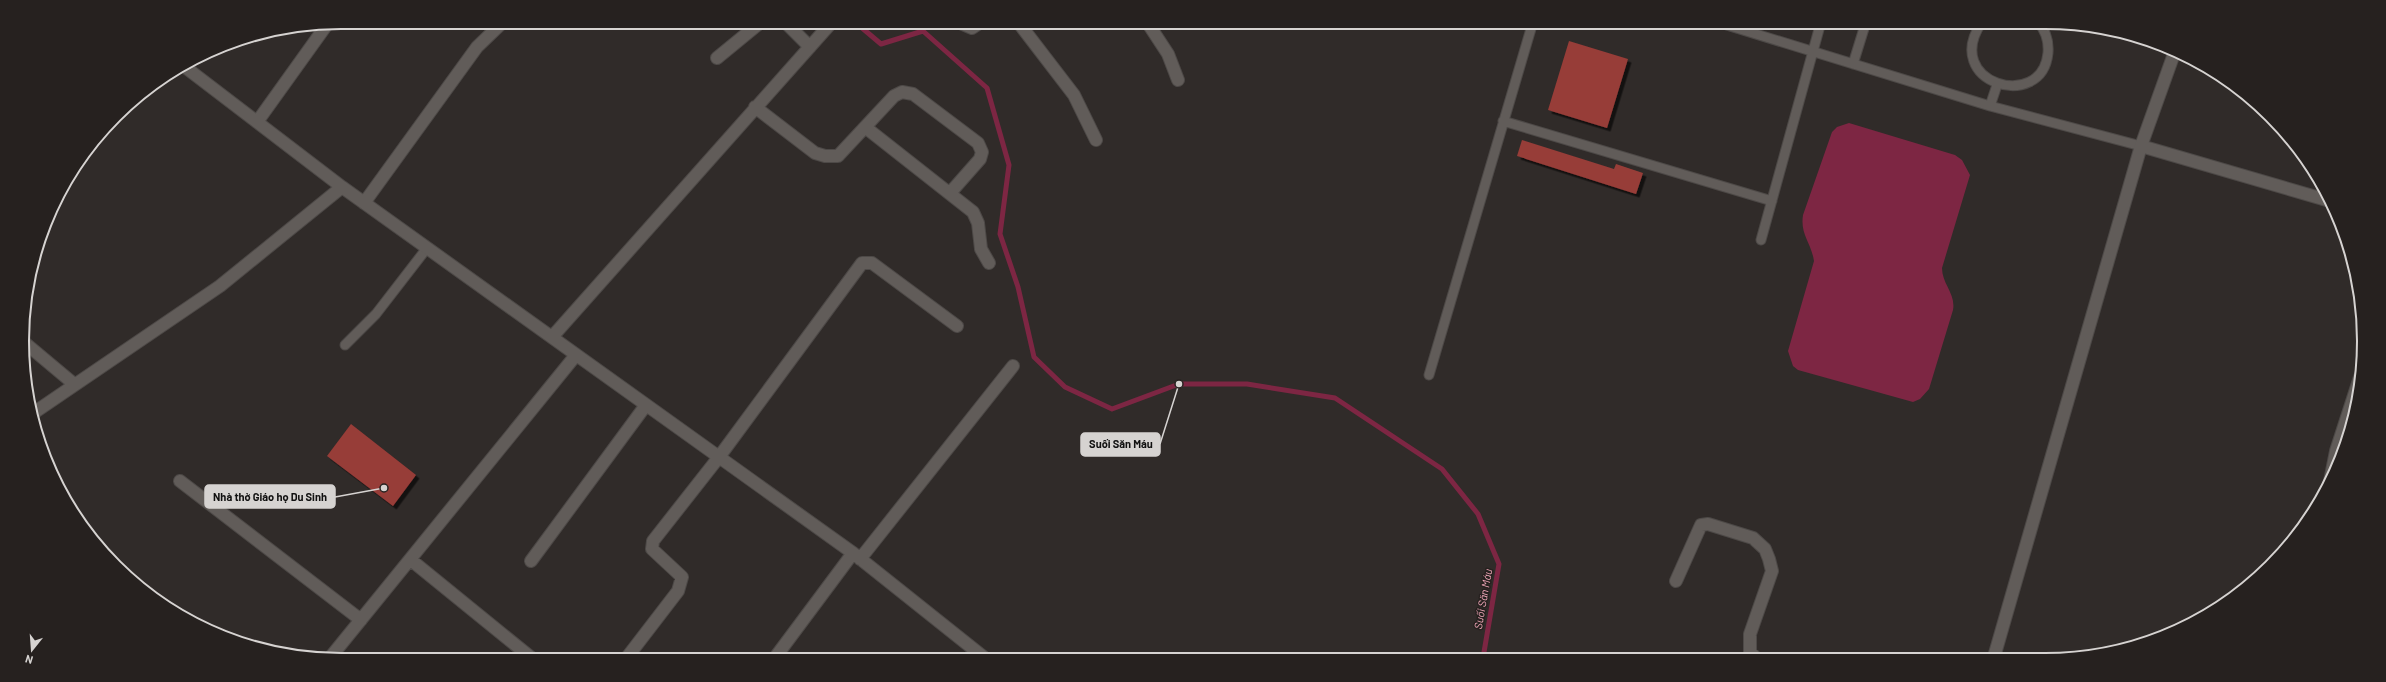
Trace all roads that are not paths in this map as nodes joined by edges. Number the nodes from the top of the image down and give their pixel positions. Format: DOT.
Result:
graph roads {
  1 [pos="495,29"];
  2 [pos="752,29"];
  3 [pos="792,29"];
  4 [pos="826,29"];
  5 [pos="1023,29"];
  6 [pos="1151,29"];
  7 [pos="1531,29"];
  8 [pos="1740,29"];
  9 [pos="1819,29"];
  10 [pos="1864,29"];
  11 [pos="1977,29"];
  12 [pos="2043,29"];
  13 [pos="323,30"];
  14 [pos="810,47"];
  15 [pos="1813,51"];
  16 [pos="2173,57"];
  17 [pos="717,58"];
  18 [pos="1853,64"];
  19 [pos="188,69"];
  20 [pos="1178,80"];
  21 [pos="1997,85"];
  22 [pos="1990,106"];
  23 [pos="755,107"];
  24 [pos="1503,121"];
  25 [pos="257,122"];
  26 [pos="865,127"];
  27 [pos="1096,140"];
  28 [pos="2141,146"];
  29 [pos="342,187"];
  30 [pos="950,193"];
  31 [pos="2323,199"];
  32 [pos="1772,201"];
  33 [pos="364,203"];
  34 [pos="1761,240"];
  35 [pos="428,248"];
  36 [pos="989,263"];
  37 [pos="957,326"];
  38 [pos="552,336"];
  39 [pos="345,345"];
  40 [pos="29,347"];
  41 [pos="576,355"];
  42 [pos="1013,366"];
  43 [pos="1429,375"];
  44 [pos="74,384"];
  45 [pos="646,405"];
  46 [pos="37,410"];
  47 [pos="2348,414"];
  48 [pos="2336,453"];
  49 [pos="719,457"];
  50 [pos="180,481"];
  51 [pos="857,556"];
  52 [pos="410,560"];
  53 [pos="531,561"];
  54 [pos="1676,581"];
  55 [pos="361,620"];
  56 [pos="333,653"];
  57 [pos="525,653"];
  58 [pos="630,653"];
  59 [pos="779,653"];
  60 [pos="978,653"];
  61 [pos="1751,653"];
  62 [pos="1995,653"];
  1 -- 33 [label="street"];
  2 -- 17 [label="street"];
  3 -- 14 [label="street"];
  4 -- 14 [label="street"];
  5 -- 27 [label="street"];
  6 -- 20 [label="street"];
  7 -- 24 [label="lane"];
  8 -- 15 [label="lane"];
  9 -- 15 [label="lane"];
  10 -- 18 [label="lane"];
  11 -- 21 [label="lane"];
  12 -- 21 [label="lane"];
  13 -- 25 [label="street"];
  14 -- 23 [label="street"];
  15 -- 18 [label="lane"];
  15 -- 32 [label="lane"];
  16 -- 28 [label="street"];
  18 -- 22 [label="lane"];
  19 -- 25 [label="street"];
  21 -- 22 [label="lane"];
  22 -- 28 [label="lane"];
  23 -- 26 [label="street"];
  23 -- 38 [label="street"];
  24 -- 32 [label="lane"];
  24 -- 43 [label="lane"];
  25 -- 29 [label="street"];
  26 -- 30 [label="street"];
  26 -- 30 [label="street"];
  28 -- 31 [label="street"];
  28 -- 62 [label="street"];
  29 -- 33 [label="street"];
  29 -- 44 [label="street"];
  30 -- 36 [label="street"];
  32 -- 34 [label="lane"];
  33 -- 35 [label="street"];
  35 -- 38 [label="street"];
  35 -- 39 [label="lane"];
  37 -- 49 [label="street"];
  38 -- 41 [label="street"];
  40 -- 44 [label="street"];
  41 -- 45 [label="street"];
  41 -- 52 [label="street"];
  42 -- 51 [label="street"];
  44 -- 46 [label="street"];
  45 -- 49 [label="street"];
  45 -- 53 [label="street"];
  47 -- 48 [label="street"];
  49 -- 51 [label="street"];
  49 -- 58 [label="street"];
  50 -- 55 [label="street"];
  51 -- 59 [label="street"];
  51 -- 60 [label="street"];
  52 -- 55 [label="street"];
  52 -- 57 [label="street"];
  54 -- 61 [label="street"];
  55 -- 56 [label="street"];
}
